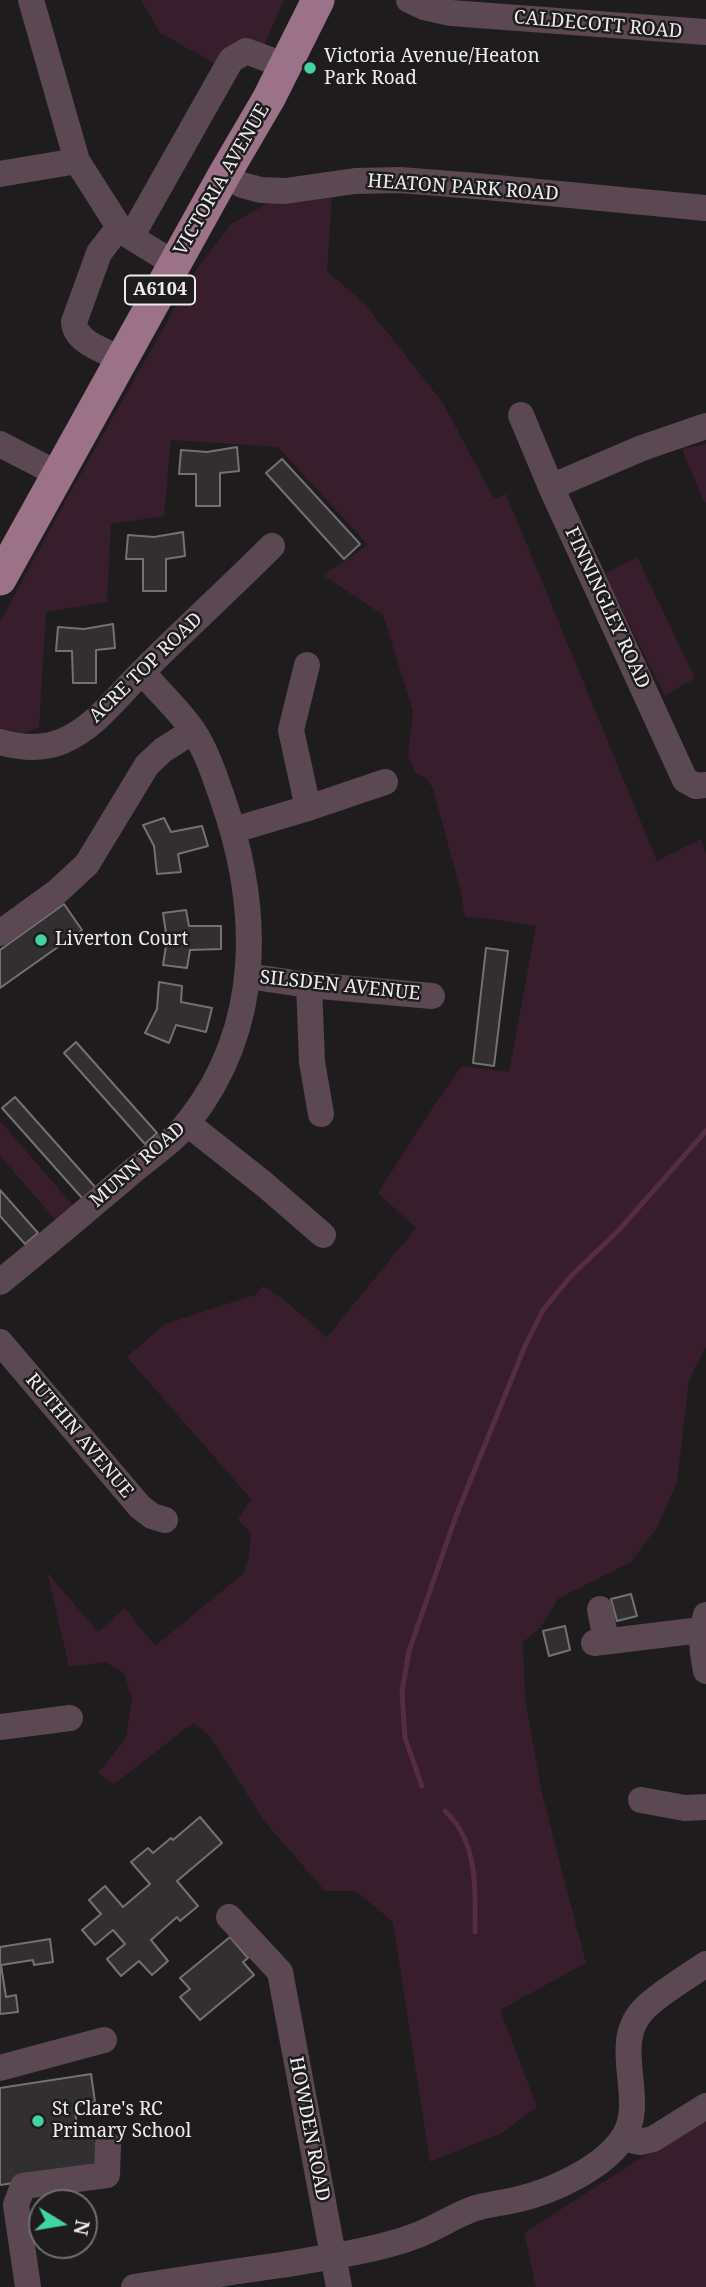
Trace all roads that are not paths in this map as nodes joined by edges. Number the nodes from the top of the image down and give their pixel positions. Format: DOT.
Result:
graph roads {
  1 [pos="31,0"];
  2 [pos="318,0"];
  3 [pos="409,0"];
  4 [pos="706,32"];
  5 [pos="286,66"];
  6 [pos="77,161"];
  7 [pos="0,174"];
  8 [pos="224,175"];
  9 [pos="706,208"];
  10 [pos="125,232"];
  11 [pos="175,264"];
  12 [pos="121,359"];
  13 [pos="521,415"];
  14 [pos="706,426"];
  15 [pos="0,444"];
  16 [pos="58,474"];
  17 [pos="551,487"];
  18 [pos="272,546"];
  19 [pos="0,579"];
  20 [pos="307,665"];
  21 [pos="142,672"];
  22 [pos="193,731"];
  23 [pos="0,742"];
  24 [pos="385,782"];
  25 [pos="706,785"];
  26 [pos="308,808"];
  27 [pos="234,830"];
  28 [pos="0,933"];
  29 [pos="247,976"];
  30 [pos="309,985"];
  31 [pos="432,996"];
  32 [pos="321,1114"];
  33 [pos="188,1124"];
  34 [pos="323,1235"];
  35 [pos="0,1282"];
  36 [pos="0,1342"];
  37 [pos="165,1520"];
  38 [pos="600,1609"];
  39 [pos="704,1622"];
  40 [pos="706,1671"];
  41 [pos="70,1717"];
  42 [pos="0,1727"];
  43 [pos="641,1800"];
  44 [pos="706,1807"];
  45 [pos="229,1917"];
  46 [pos="706,1964"];
  47 [pos="104,2040"];
  48 [pos="0,2068"];
  49 [pos="706,2106"];
  50 [pos="624,2137"];
  51 [pos="107,2145"];
  52 [pos="333,2257"];
  53 [pos="28,2287"];
  54 [pos="134,2287"];
  55 [pos="339,2287"];
  1 -- 6 [label="street"];
  2 -- 5 [label="main road, VICTORIA AVENUE / A6104"];
  3 -- 4 [label="street, CALDECOTT ROAD"];
  5 -- 8 [label="main road, VICTORIA AVENUE / A6104"];
  5 -- 10 [label="street"];
  6 -- 7 [label="street"];
  6 -- 10 [label="street"];
  8 -- 9 [label="street, HEATON PARK ROAD"];
  8 -- 11 [label="main road, VICTORIA AVENUE / A6104"];
  10 -- 11 [label="street"];
  10 -- 12 [label="street"];
  11 -- 12 [label="main road, VICTORIA AVENUE / A6104"];
  12 -- 16 [label="main road, VICTORIA AVENUE / A6104"];
  13 -- 17 [label="street, FINNINGLEY ROAD"];
  14 -- 17 [label="street"];
  15 -- 16 [label="street"];
  16 -- 19 [label="main road, VICTORIA AVENUE / A6104"];
  17 -- 25 [label="street, FINNINGLEY ROAD"];
  18 -- 21 [label="street, ACRE TOP ROAD"];
  20 -- 26 [label="street"];
  21 -- 22 [label="street, MUNN ROAD"];
  21 -- 23 [label="street, ACRE TOP ROAD"];
  22 -- 27 [label="street, MUNN ROAD"];
  22 -- 28 [label="street"];
  24 -- 26 [label="street"];
  26 -- 27 [label="street"];
  27 -- 29 [label="street, MUNN ROAD"];
  29 -- 30 [label="street, SILSDEN AVENUE"];
  29 -- 33 [label="street, MUNN ROAD"];
  30 -- 31 [label="street, SILSDEN AVENUE"];
  30 -- 32 [label="street"];
  33 -- 34 [label="street"];
  33 -- 35 [label="street, MUNN ROAD"];
  36 -- 37 [label="street, RUTHIN AVENUE"];
  38 -- 39 [label="street"];
  39 -- 40 [label="street"];
  41 -- 42 [label="street"];
  43 -- 44 [label="street"];
  45 -- 52 [label="street, HOWDEN ROAD"];
  46 -- 50 [label="street"];
  47 -- 48 [label="street"];
  49 -- 50 [label="street"];
  50 -- 52 [label="street"];
  51 -- 53 [label="street"];
  52 -- 54 [label="street"];
  52 -- 55 [label="street, HOWDEN ROAD"];
}
